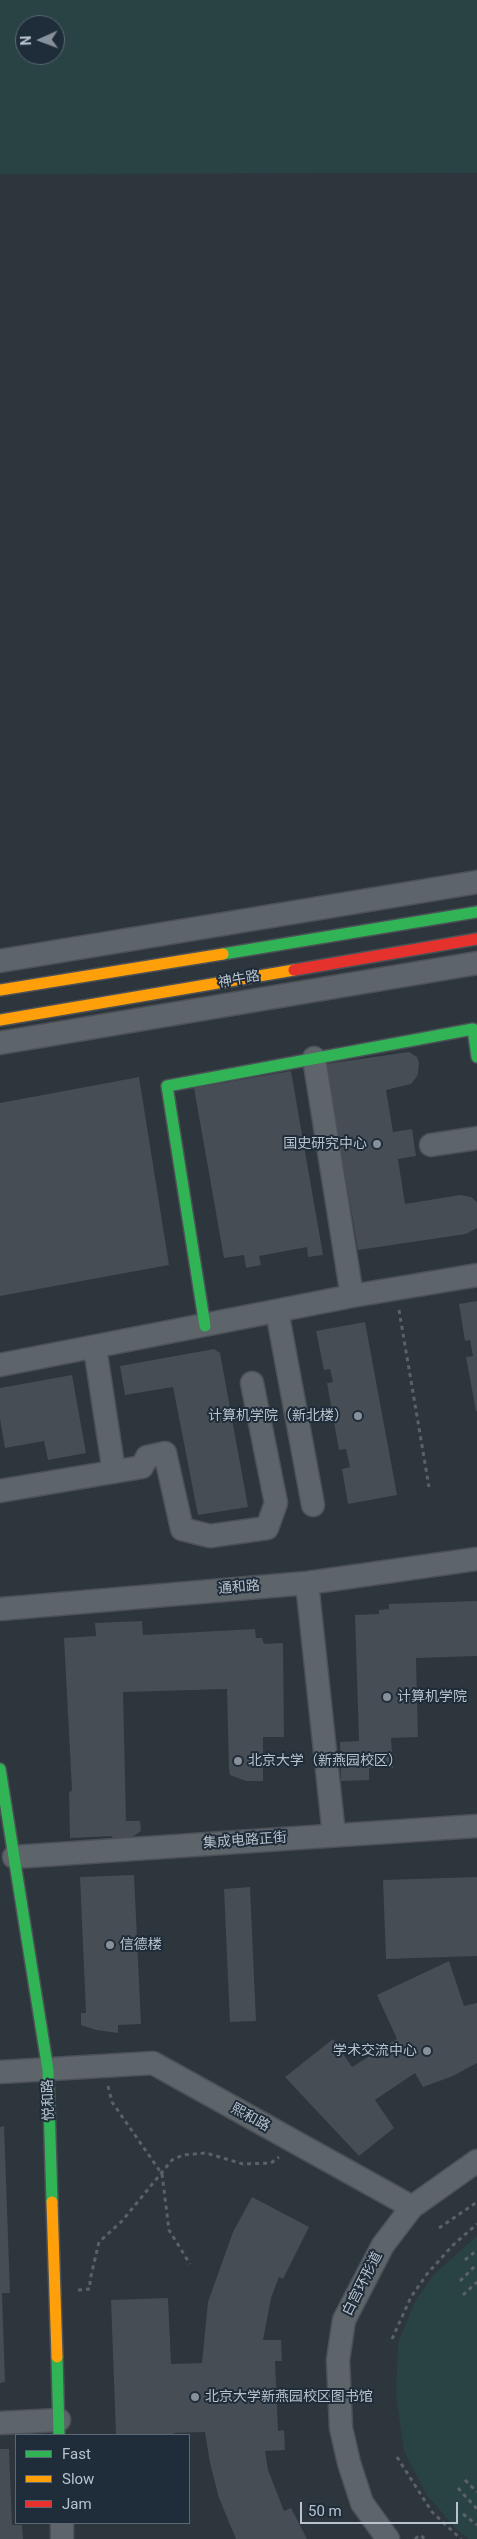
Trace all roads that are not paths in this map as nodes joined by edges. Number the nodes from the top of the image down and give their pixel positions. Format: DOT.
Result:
graph roads {
  1 [pos="477,882"];
  2 [pos="477,912"];
  3 [pos="477,939"];
  4 [pos="0,961"];
  5 [pos="477,963"];
  6 [pos="0,990"];
  7 [pos="0,1020"];
  8 [pos="0,1043"];
  9 [pos="477,1057"];
  10 [pos="314,1058"];
  11 [pos="477,1138"];
  12 [pos="431,1145"];
  13 [pos="477,1275"];
  14 [pos="352,1296"];
  15 [pos="277,1312"];
  16 [pos="205,1326"];
  17 [pos="94,1348"];
  18 [pos="0,1365"];
  19 [pos="252,1384"];
  20 [pos="114,1472"];
  21 [pos="0,1490"];
  22 [pos="313,1505"];
  23 [pos="477,1558"];
  24 [pos="307,1582"];
  25 [pos="0,1608"];
  26 [pos="0,1769"];
  27 [pos="477,1826"];
  28 [pos="334,1835"];
  29 [pos="14,1857"];
  30 [pos="48,2070"];
  31 [pos="0,2072"];
  32 [pos="477,2161"];
  33 [pos="412,2207"];
  34 [pos="0,2423"];
  35 [pos="59,2428"];
  36 [pos="62,2524"];
  37 [pos="62,2539"];
  38 [pos="388,2539"];
  1 -- 4 [label="street"];
  2 -- 6 [label="street, 神牛路"];
  3 -- 7 [label="street, 神牛路"];
  5 -- 8 [label="street, 神牛路"];
  9 -- 10 [label="street"];
  10 -- 14 [label="street"];
  10 -- 16 [label="street"];
  11 -- 12 [label="street"];
  13 -- 14 [label="street"];
  14 -- 15 [label="street"];
  15 -- 16 [label="street"];
  15 -- 22 [label="street"];
  16 -- 17 [label="street"];
  17 -- 18 [label="street"];
  17 -- 20 [label="street"];
  19 -- 20 [label="street"];
  20 -- 21 [label="street"];
  23 -- 24 [label="street, 通和路"];
  24 -- 25 [label="street, 通和路"];
  24 -- 28 [label="street"];
  26 -- 29 [label="street, 悦和路"];
  27 -- 28 [label="street, 集成电路正街"];
  28 -- 29 [label="street, 集成电路正街"];
  29 -- 30 [label="street, 悦和路"];
  30 -- 31 [label="street, 熙和路"];
  30 -- 33 [label="street, 熙和路"];
  30 -- 35 [label="street, 悦和路"];
  32 -- 33 [label="street"];
  33 -- 38 [label="street, 白宫环形道"];
  34 -- 35 [label="street"];
  36 -- 37 [label="street"];
}
